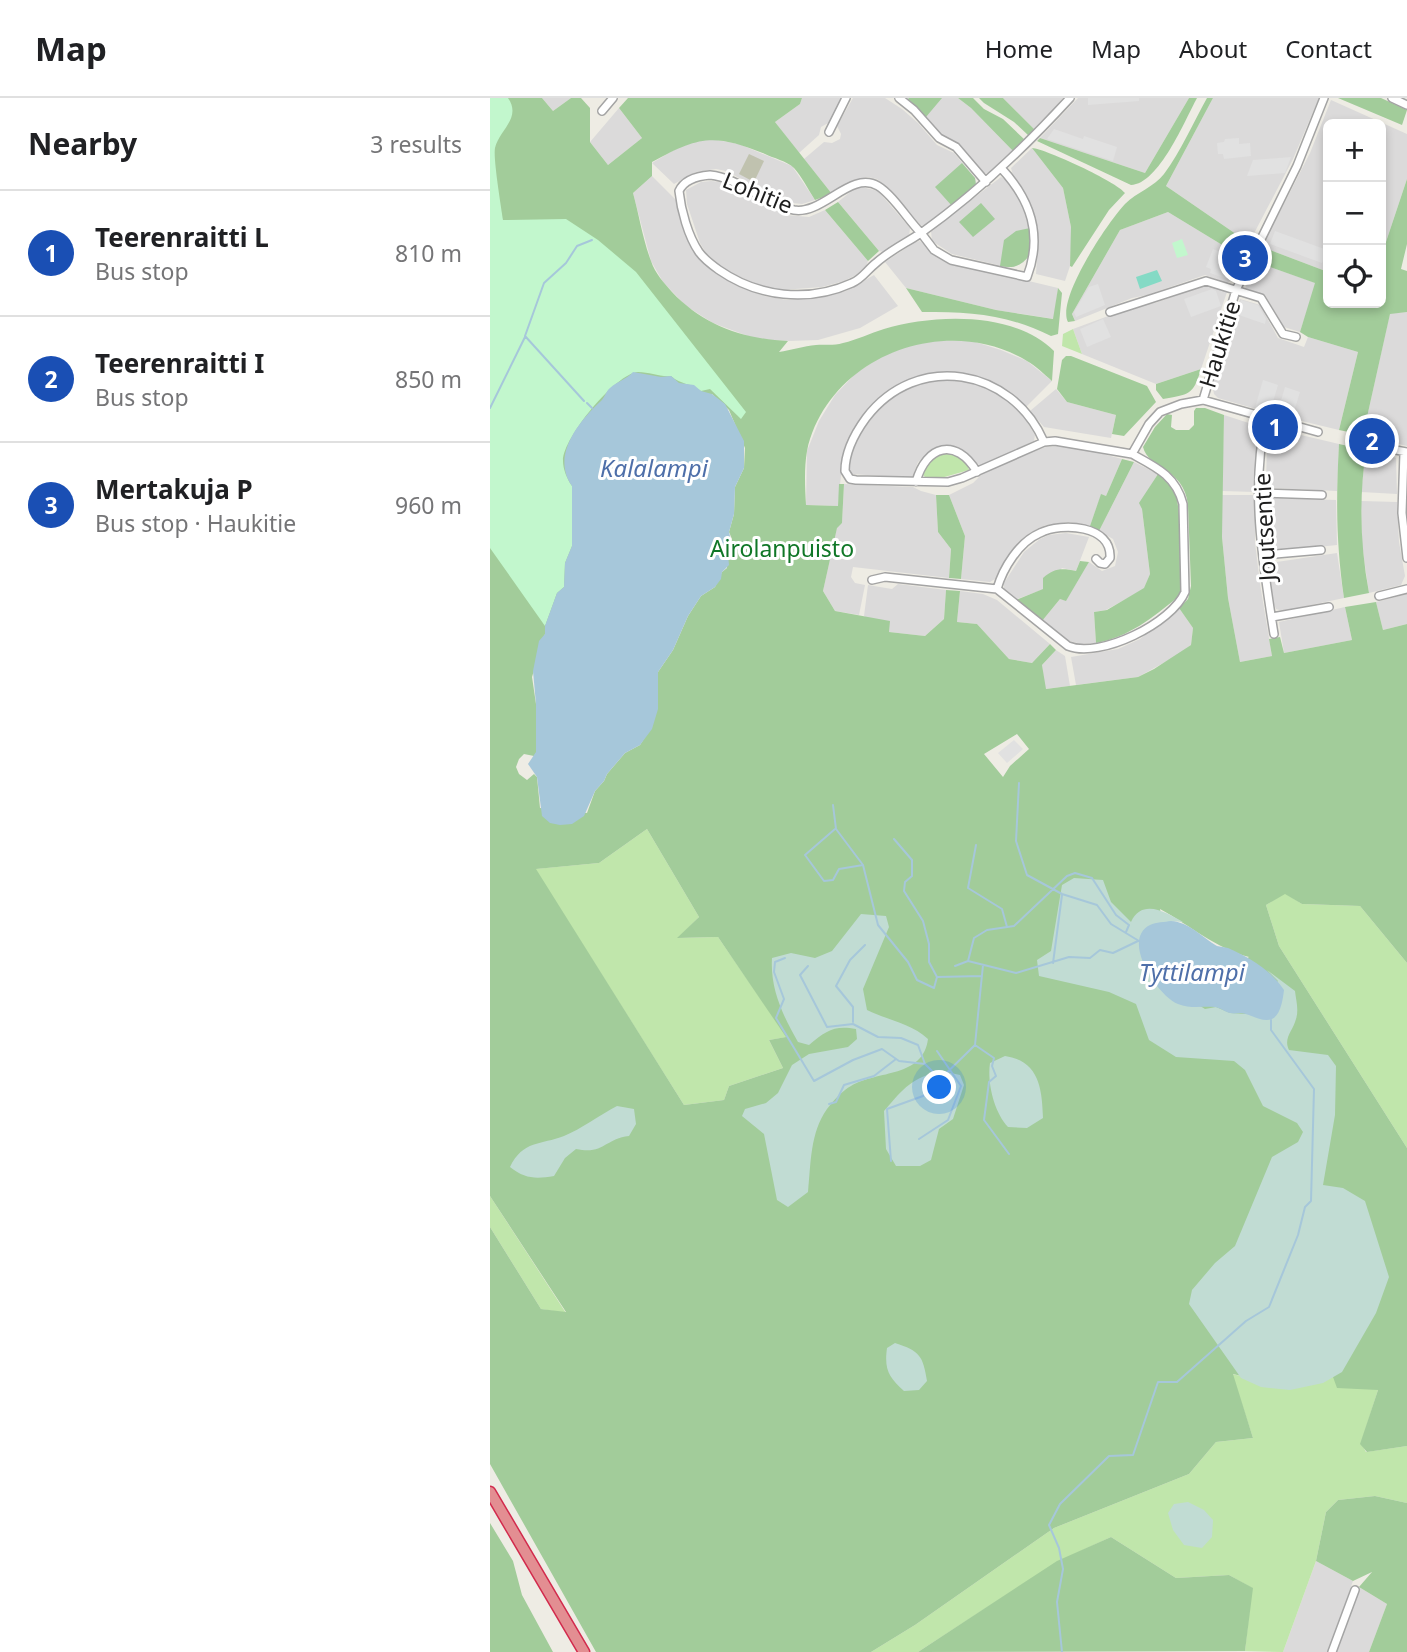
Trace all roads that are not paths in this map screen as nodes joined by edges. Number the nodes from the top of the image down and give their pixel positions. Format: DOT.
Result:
graph roads {
  1 [pos="613,98"];
  2 [pos="846,98"];
  3 [pos="899,98"];
  4 [pos="1070,98"];
  5 [pos="1324,98"];
  6 [pos="1392,98"];
  7 [pos="1407,104"];
  8 [pos="602,111"];
  9 [pos="830,132"];
  10 [pos="1001,168"];
  11 [pos="986,182"];
  12 [pos="921,233"];
  13 [pos="1236,290"];
  14 [pos="1110,312"];
  15 [pos="1296,337"];
  16 [pos="1203,400"];
  17 [pos="1266,419"];
  18 [pos="1318,432"];
  19 [pos="1044,442"];
  20 [pos="1374,446"];
  21 [pos="1405,452"];
  22 [pos="1132,454"];
  23 [pos="977,472"];
  24 [pos="916,482"];
  25 [pos="1260,493"];
  26 [pos="1322,495"];
  27 [pos="1321,550"];
  28 [pos="1263,555"];
  29 [pos="1407,558"];
  30 [pos="1096,559"];
  31 [pos="872,580"];
  32 [pos="997,589"];
  33 [pos="1407,589"];
  34 [pos="1379,596"];
  35 [pos="1328,607"];
  36 [pos="1272,617"];
  37 [pos="1274,634"];
  38 [pos="490,1492"];
  39 [pos="1355,1590"];
  40 [pos="584,1652"];
  41 [pos="1332,1652"];
  1 -- 8 [label="street"];
  2 -- 9 [label="street"];
  3 -- 11 [label="street"];
  4 -- 10 [label="street, Lohitie"];
  5 -- 13 [label="street, Haukitie"];
  6 -- 7 [label="street"];
  10 -- 11 [label="street, Lohitie"];
  10 -- 12 [label="street"];
  11 -- 12 [label="street, Lohitie"];
  12 -- 12 [label="street, Lohitie"];
  13 -- 14 [label="street"];
  13 -- 15 [label="street"];
  13 -- 16 [label="street, Haukitie"];
  16 -- 17 [label="street"];
  16 -- 22 [label="street"];
  17 -- 18 [label="street"];
  17 -- 25 [label="street, Joutsentie"];
  19 -- 22 [label="street"];
  19 -- 23 [label="street"];
  19 -- 24 [label="street"];
  20 -- 21 [label="street"];
  21 -- 29 [label="street"];
  22 -- 32 [label="street"];
  23 -- 24 [label="street"];
  23 -- 24 [label="street"];
  25 -- 26 [label="street"];
  25 -- 28 [label="street, Joutsentie"];
  27 -- 28 [label="street"];
  28 -- 36 [label="street, Joutsentie"];
  30 -- 32 [label="street"];
  31 -- 32 [label="street"];
  33 -- 34 [label="street"];
  35 -- 36 [label="street"];
  36 -- 37 [label="street, Joutsentie"];
  38 -- 40 [label="highway"];
  39 -- 41 [label="street"];
}
